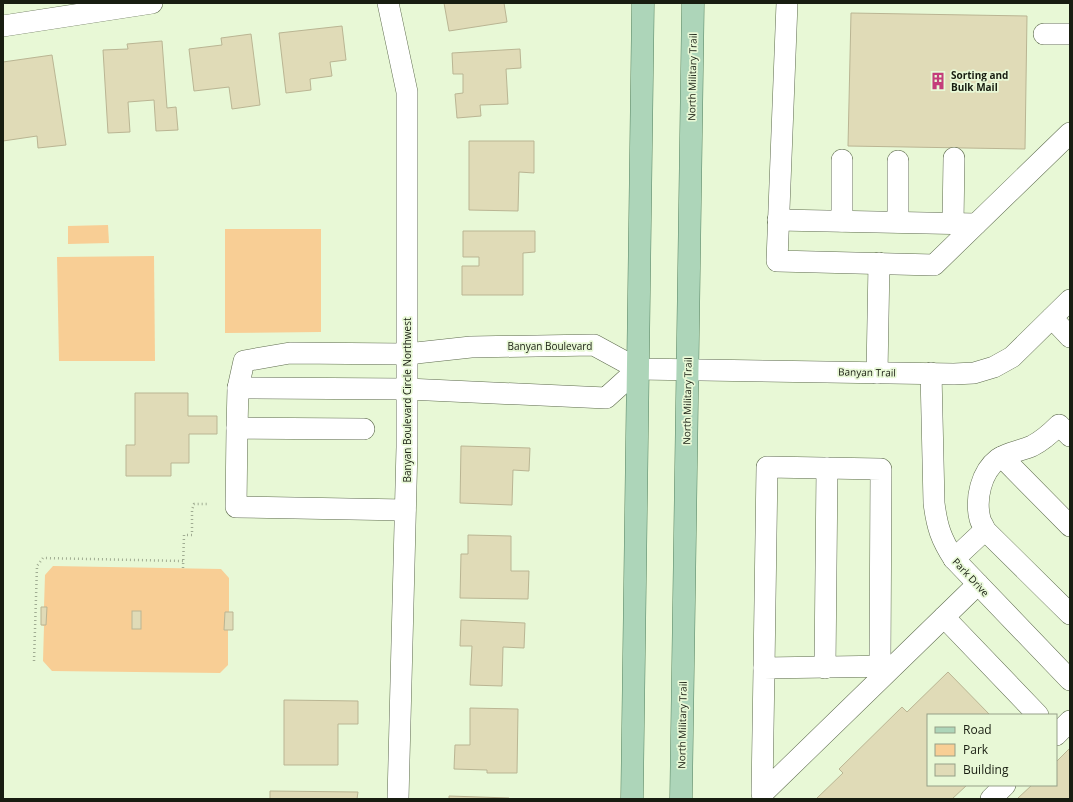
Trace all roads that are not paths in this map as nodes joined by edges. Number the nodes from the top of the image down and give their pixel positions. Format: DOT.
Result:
graph roads {
  1 [pos="152,3"];
  2 [pos="388,3"];
  3 [pos="643,3"];
  4 [pos="693,3"];
  5 [pos="786,3"];
  6 [pos="3,26"];
  7 [pos="1044,34"];
  8 [pos="1070,34"];
  9 [pos="1070,134"];
  10 [pos="954,158"];
  11 [pos="842,160"];
  12 [pos="898,161"];
  13 [pos="778,220"];
  14 [pos="842,221"];
  15 [pos="898,222"];
  16 [pos="953,223"];
  17 [pos="976,224"];
  18 [pos="879,264"];
  19 [pos="1070,300"];
  20 [pos="1052,318"];
  21 [pos="1070,337"];
  22 [pos="407,354"];
  23 [pos="638,369"];
  24 [pos="688,370"];
  25 [pos="878,372"];
  26 [pos="931,373"];
  27 [pos="238,388"];
  28 [pos="407,389"];
  29 [pos="237,428"];
  30 [pos="364,429"];
  31 [pos="1070,436"];
  32 [pos="1002,457"];
  33 [pos="827,468"];
  34 [pos="406,510"];
  35 [pos="1070,526"];
  36 [pos="986,530"];
  37 [pos="954,559"];
  38 [pos="978,584"];
  39 [pos="1070,614"];
  40 [pos="944,616"];
  41 [pos="887,666"];
  42 [pos="764,668"];
  43 [pos="825,668"];
  44 [pos="1070,680"];
  45 [pos="1037,714"];
  46 [pos="1070,721"];
  47 [pos="1057,733"];
  48 [pos="1004,786"];
  49 [pos="762,797"];
  50 [pos="398,799"];
  51 [pos="632,799"];
  52 [pos="681,799"];
  53 [pos="991,799"];
  1 -- 6 [label="street"];
  2 -- 22 [label="street, Banyan Boulevard Circle Northwest"];
  3 -- 23 [label="main road"];
  4 -- 24 [label="main road, North Military Trail"];
  5 -- 13 [label="street"];
  7 -- 8 [label="street"];
  9 -- 17 [label="street"];
  10 -- 16 [label="street"];
  11 -- 14 [label="street"];
  12 -- 15 [label="street"];
  13 -- 14 [label="street"];
  13 -- 18 [label="street"];
  14 -- 15 [label="street"];
  15 -- 16 [label="street"];
  16 -- 17 [label="street"];
  17 -- 18 [label="street"];
  18 -- 25 [label="street"];
  19 -- 20 [label="street, Banyan Trail"];
  20 -- 21 [label="street"];
  20 -- 26 [label="street, Banyan Trail"];
  22 -- 23 [label="street, Banyan Boulevard"];
  22 -- 27 [label="street, Banyan Boulevard"];
  22 -- 28 [label="street, Banyan Boulevard Circle Northwest"];
  23 -- 24 [label="street, Banyan Trail"];
  23 -- 28 [label="street"];
  23 -- 51 [label="main road"];
  24 -- 25 [label="street, Banyan Trail"];
  24 -- 52 [label="main road, North Military Trail"];
  25 -- 26 [label="street, Banyan Trail"];
  26 -- 37 [label="street, Park Drive"];
  27 -- 28 [label="street"];
  27 -- 29 [label="street"];
  28 -- 34 [label="street, Banyan Boulevard Circle Northwest"];
  29 -- 30 [label="street"];
  29 -- 34 [label="street"];
  31 -- 32 [label="street"];
  32 -- 35 [label="street"];
  32 -- 36 [label="street"];
  33 -- 41 [label="street"];
  33 -- 42 [label="street"];
  33 -- 43 [label="street"];
  34 -- 50 [label="street, Banyan Boulevard Circle Northwest"];
  36 -- 37 [label="street"];
  36 -- 39 [label="street"];
  37 -- 38 [label="street, Park Drive"];
  38 -- 40 [label="street"];
  38 -- 44 [label="street, Park Drive"];
  40 -- 41 [label="street"];
  40 -- 45 [label="street"];
  41 -- 43 [label="street"];
  41 -- 49 [label="street"];
  42 -- 43 [label="street"];
  42 -- 49 [label="street"];
  46 -- 47 [label="street"];
  48 -- 53 [label="street"];
}
